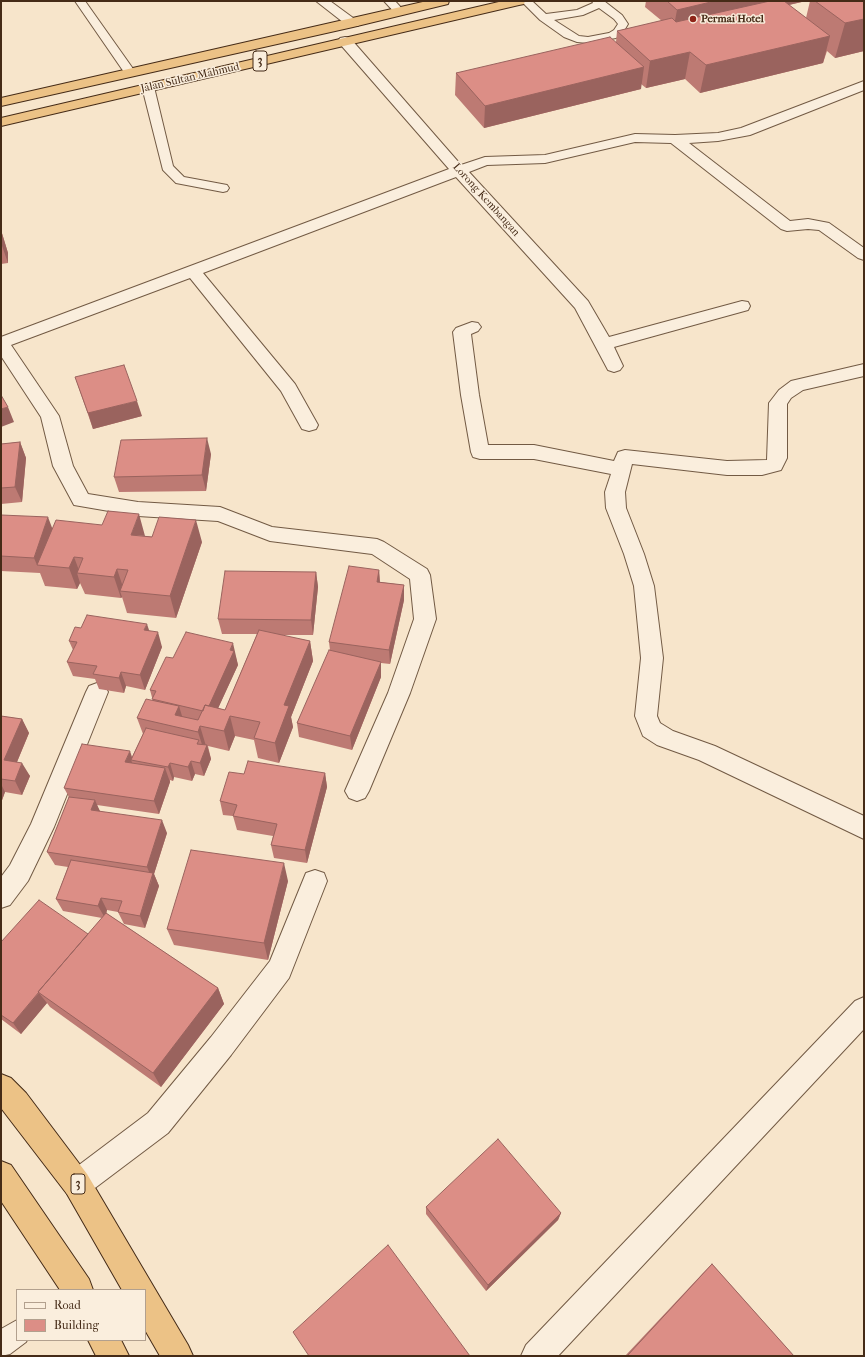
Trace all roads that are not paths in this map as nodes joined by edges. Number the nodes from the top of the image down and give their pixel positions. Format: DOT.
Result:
graph roads {
  1 [pos="80,1"];
  2 [pos="322,1"];
  3 [pos="389,1"];
  4 [pos="443,1"];
  5 [pos="519,1"];
  6 [pos="526,1"];
  7 [pos="599,2"];
  8 [pos="400,12"];
  9 [pos="544,18"];
  10 [pos="353,23"];
  11 [pos="345,41"];
  12 [pos="130,73"];
  13 [pos="864,85"];
  14 [pos="148,88"];
  15 [pos="1,102"];
  16 [pos="1,122"];
  17 [pos="675,139"];
  18 [pos="458,170"];
  19 [pos="223,188"];
  20 [pos="864,255"];
  21 [pos="194,272"];
  22 [pos="742,306"];
  23 [pos="472,327"];
  24 [pos="1,343"];
  25 [pos="604,344"];
  26 [pos="614,366"];
  27 [pos="864,370"];
  28 [pos="309,425"];
  29 [pos="620,469"];
  30 [pos="97,692"];
  31 [pos="357,791"];
  32 [pos="864,828"];
  33 [pos="315,881"];
  34 [pos="1,897"];
  35 [pos="864,1010"];
  36 [pos="1,1088"];
  37 [pos="1,1175"];
  38 [pos="77,1184"];
  39 [pos="76,1289"];
  40 [pos="138,1289"];
  41 [pos="146,1302"];
  42 [pos="105,1341"];
  43 [pos="113,1356"];
  44 [pos="177,1356"];
  45 [pos="537,1356"];
  1 -- 12 [label="lane"];
  2 -- 10 [label="street"];
  3 -- 8 [label="lane"];
  4 -- 8 [label="highway, Jalan Sultan Mahmud / 3"];
  5 -- 11 [label="highway, Jalan Sultan Mahmud / 3"];
  6 -- 9 [label="lane"];
  7 -- 9 [label="lane"];
  7 -- 9 [label="lane"];
  8 -- 10 [label="highway, Jalan Sultan Mahmud / 3"];
  10 -- 12 [label="highway, Jalan Sultan Mahmud / 3"];
  11 -- 14 [label="highway, Jalan Sultan Mahmud / 3"];
  11 -- 18 [label="street, Lorong Kembangan"];
  12 -- 15 [label="highway, Jalan Sultan Mahmud / 3"];
  13 -- 17 [label="street"];
  14 -- 16 [label="highway, Jalan Sultan Mahmud / 3"];
  14 -- 19 [label="lane"];
  17 -- 18 [label="street"];
  17 -- 20 [label="street"];
  18 -- 21 [label="street"];
  18 -- 25 [label="street, Lorong Kembangan"];
  21 -- 24 [label="street"];
  21 -- 28 [label="street"];
  22 -- 25 [label="street"];
  23 -- 29 [label="street"];
  24 -- 31 [label="street"];
  25 -- 26 [label="street, Lorong Kembangan"];
  27 -- 29 [label="street"];
  29 -- 32 [label="street"];
  30 -- 34 [label="street"];
  33 -- 38 [label="street"];
  35 -- 45 [label="street"];
  36 -- 38 [label="highway, 3"];
  37 -- 39 [label="highway"];
  38 -- 40 [label="highway, 3"];
  41 -- 44 [label="highway"];
  42 -- 43 [label="highway"];
}
